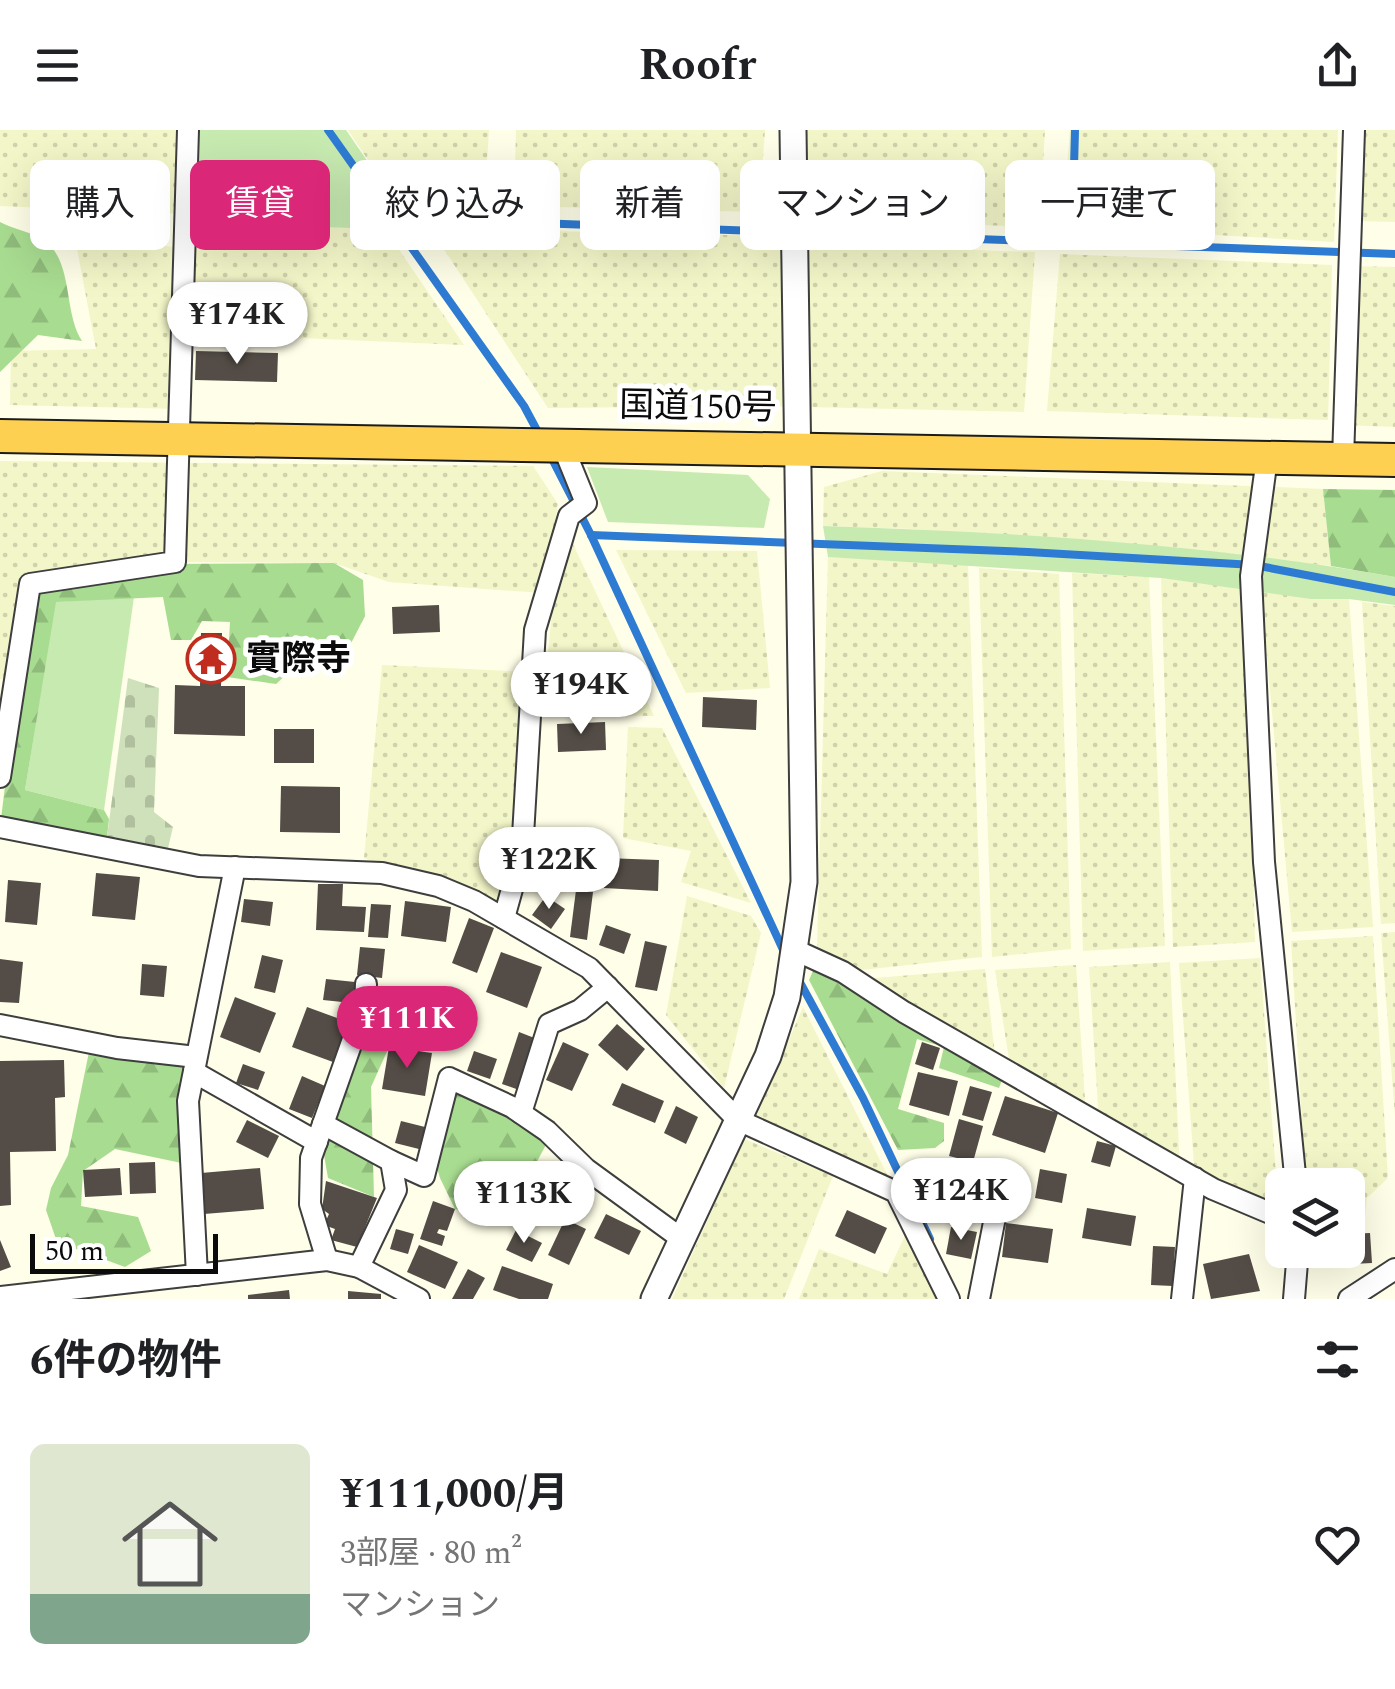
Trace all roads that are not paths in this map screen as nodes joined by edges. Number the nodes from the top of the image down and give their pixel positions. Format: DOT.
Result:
graph roads {
  1 [pos="188,130"];
  2 [pos="793,130"];
  3 [pos="1354,130"];
  4 [pos="0,436"];
  5 [pos="178,438"];
  6 [pos="562,444"];
  7 [pos="797,449"];
  8 [pos="1267,458"];
  9 [pos="1343,459"];
  10 [pos="1395,460"];
  11 [pos="0,777"];
  12 [pos="0,827"];
  13 [pos="235,867"];
  14 [pos="504,918"];
  15 [pos="795,950"];
  16 [pos="366,984"];
  17 [pos="608,987"];
  18 [pos="0,1025"];
  19 [pos="195,1064"];
  20 [pos="522,1113"];
  21 [pos="738,1120"];
  22 [pos="320,1133"];
  23 [pos="390,1161"];
  24 [pos="1294,1168"];
  25 [pos="1195,1178"];
  26 [pos="896,1192"];
  27 [pos="1265,1210"];
  28 [pos="682,1239"];
  29 [pos="326,1260"];
  30 [pos="360,1268"];
  31 [pos="1297,1268"];
  32 [pos="1395,1269"];
  33 [pos="198,1274"];
  34 [pos="0,1298"];
  35 [pos="419,1299"];
  36 [pos="654,1299"];
  37 [pos="949,1299"];
  38 [pos="980,1299"];
  39 [pos="1182,1299"];
  40 [pos="1294,1299"];
  41 [pos="1349,1299"];
  1 -- 5 [label="street"];
  2 -- 7 [label="street"];
  3 -- 9 [label="street"];
  4 -- 5 [label="highway, 国道150号"];
  5 -- 6 [label="highway, 国道150号"];
  5 -- 11 [label="street"];
  6 -- 7 [label="highway, 国道150号"];
  6 -- 14 [label="street"];
  7 -- 8 [label="highway, 国道150号"];
  7 -- 15 [label="street"];
  8 -- 9 [label="highway, 国道150号"];
  8 -- 24 [label="street"];
  9 -- 10 [label="highway, 国道150号"];
  12 -- 13 [label="street"];
  13 -- 14 [label="street"];
  13 -- 19 [label="street"];
  14 -- 17 [label="street"];
  15 -- 21 [label="street"];
  15 -- 25 [label="street"];
  16 -- 22 [label="street"];
  17 -- 20 [label="street"];
  17 -- 21 [label="street"];
  18 -- 19 [label="street"];
  19 -- 22 [label="street"];
  19 -- 33 [label="street"];
  20 -- 23 [label="street"];
  20 -- 28 [label="street"];
  21 -- 26 [label="street"];
  21 -- 28 [label="street"];
  22 -- 23 [label="street"];
  22 -- 29 [label="street"];
  23 -- 30 [label="street"];
  25 -- 27 [label="street"];
  25 -- 39 [label="street"];
  26 -- 37 [label="street"];
  26 -- 38 [label="street"];
  28 -- 36 [label="street"];
  29 -- 30 [label="street"];
  29 -- 33 [label="street"];
  30 -- 35 [label="street"];
  31 -- 40 [label="street"];
  32 -- 41 [label="street"];
  33 -- 34 [label="street"];
}
